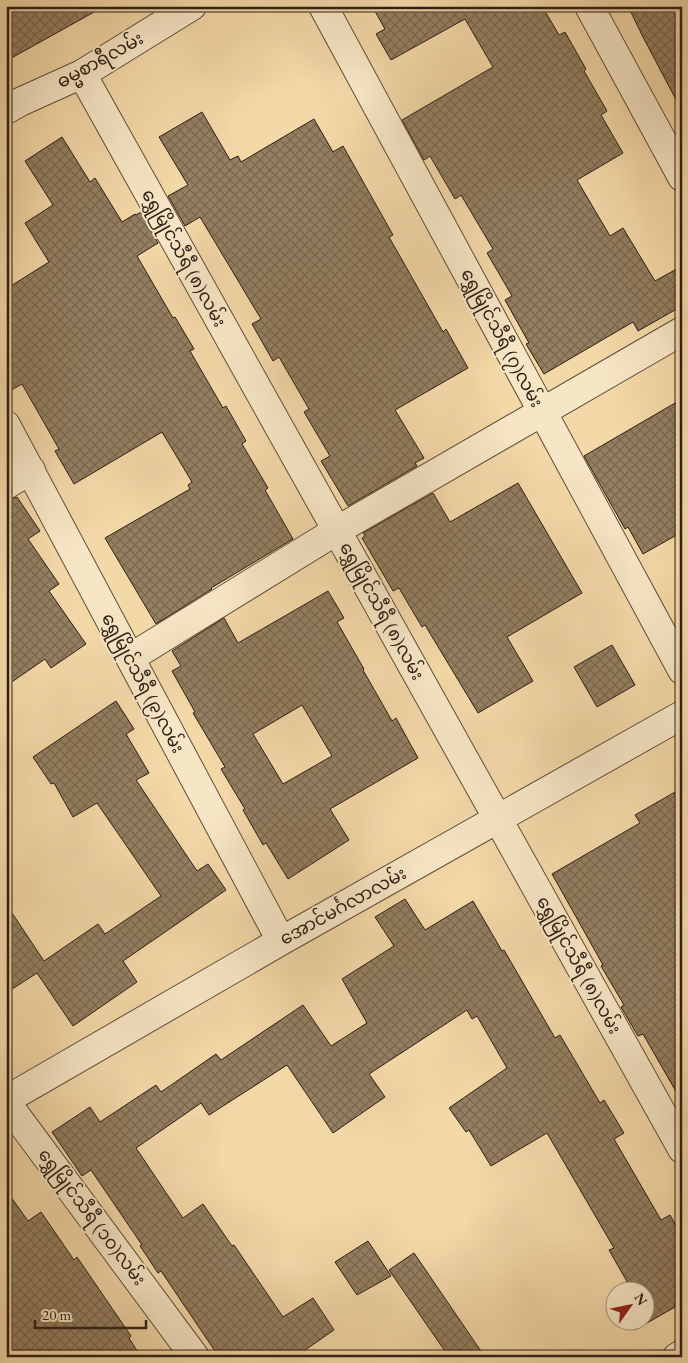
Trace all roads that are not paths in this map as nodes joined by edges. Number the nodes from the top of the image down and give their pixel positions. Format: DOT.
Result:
graph roads {
  1 [pos="192,6"];
  2 [pos="322,6"];
  3 [pos="589,6"];
  4 [pos="82,74"];
  5 [pos="6,110"];
  6 [pos="682,177"];
  7 [pos="682,331"];
  8 [pos="541,411"];
  9 [pos="6,426"];
  10 [pos="31,470"];
  11 [pos="6,485"];
  12 [pos="336,530"];
  13 [pos="130,658"];
  14 [pos="682,670"];
  15 [pos="682,715"];
  16 [pos="498,819"];
  17 [pos="281,941"];
  18 [pos="6,1101"];
  19 [pos="682,1149"];
  20 [pos="682,1354"];
  21 [pos="195,1357"];
  22 [pos="676,1357"];
  1 -- 4 [label="street, ဓမ္မစာရီလမ်း"];
  2 -- 8 [label="street, ရွှေမြိုင်သီရီ (၇)လမ်း"];
  3 -- 6 [label="street"];
  4 -- 5 [label="street, ဓမ္မစာရီလမ်း"];
  4 -- 12 [label="street, ရွှေမြိုင်သီရီ (၈)လမ်း"];
  7 -- 8 [label="street"];
  8 -- 12 [label="street"];
  8 -- 14 [label="street, ရွှေမြိုင်သီရီ (၇)လမ်း"];
  9 -- 10 [label="street, ရွှေမြိုင်သီရီ (၉)လမ်း"];
  10 -- 11 [label="street"];
  10 -- 13 [label="street, ရွှေမြိုင်သီရီ (၉)လမ်း"];
  12 -- 13 [label="street"];
  12 -- 16 [label="street, ရွှေမြိုင်သီရီ (၈)လမ်း"];
  13 -- 17 [label="street, ရွှေမြိုင်သီရီ (၉)လမ်း"];
  15 -- 16 [label="street, အောင်မင်္ဂလာလမ်း"];
  16 -- 17 [label="street, အောင်မင်္ဂလာလမ်း"];
  16 -- 19 [label="street, ရွှေမြိုင်သီရီ (၈)လမ်း"];
  17 -- 18 [label="street, အောင်မင်္ဂလာလမ်း"];
  18 -- 21 [label="street, ရွှေမြိုင်သီရီ (၁၀)လမ်း"];
  20 -- 22 [label="street"];
}
